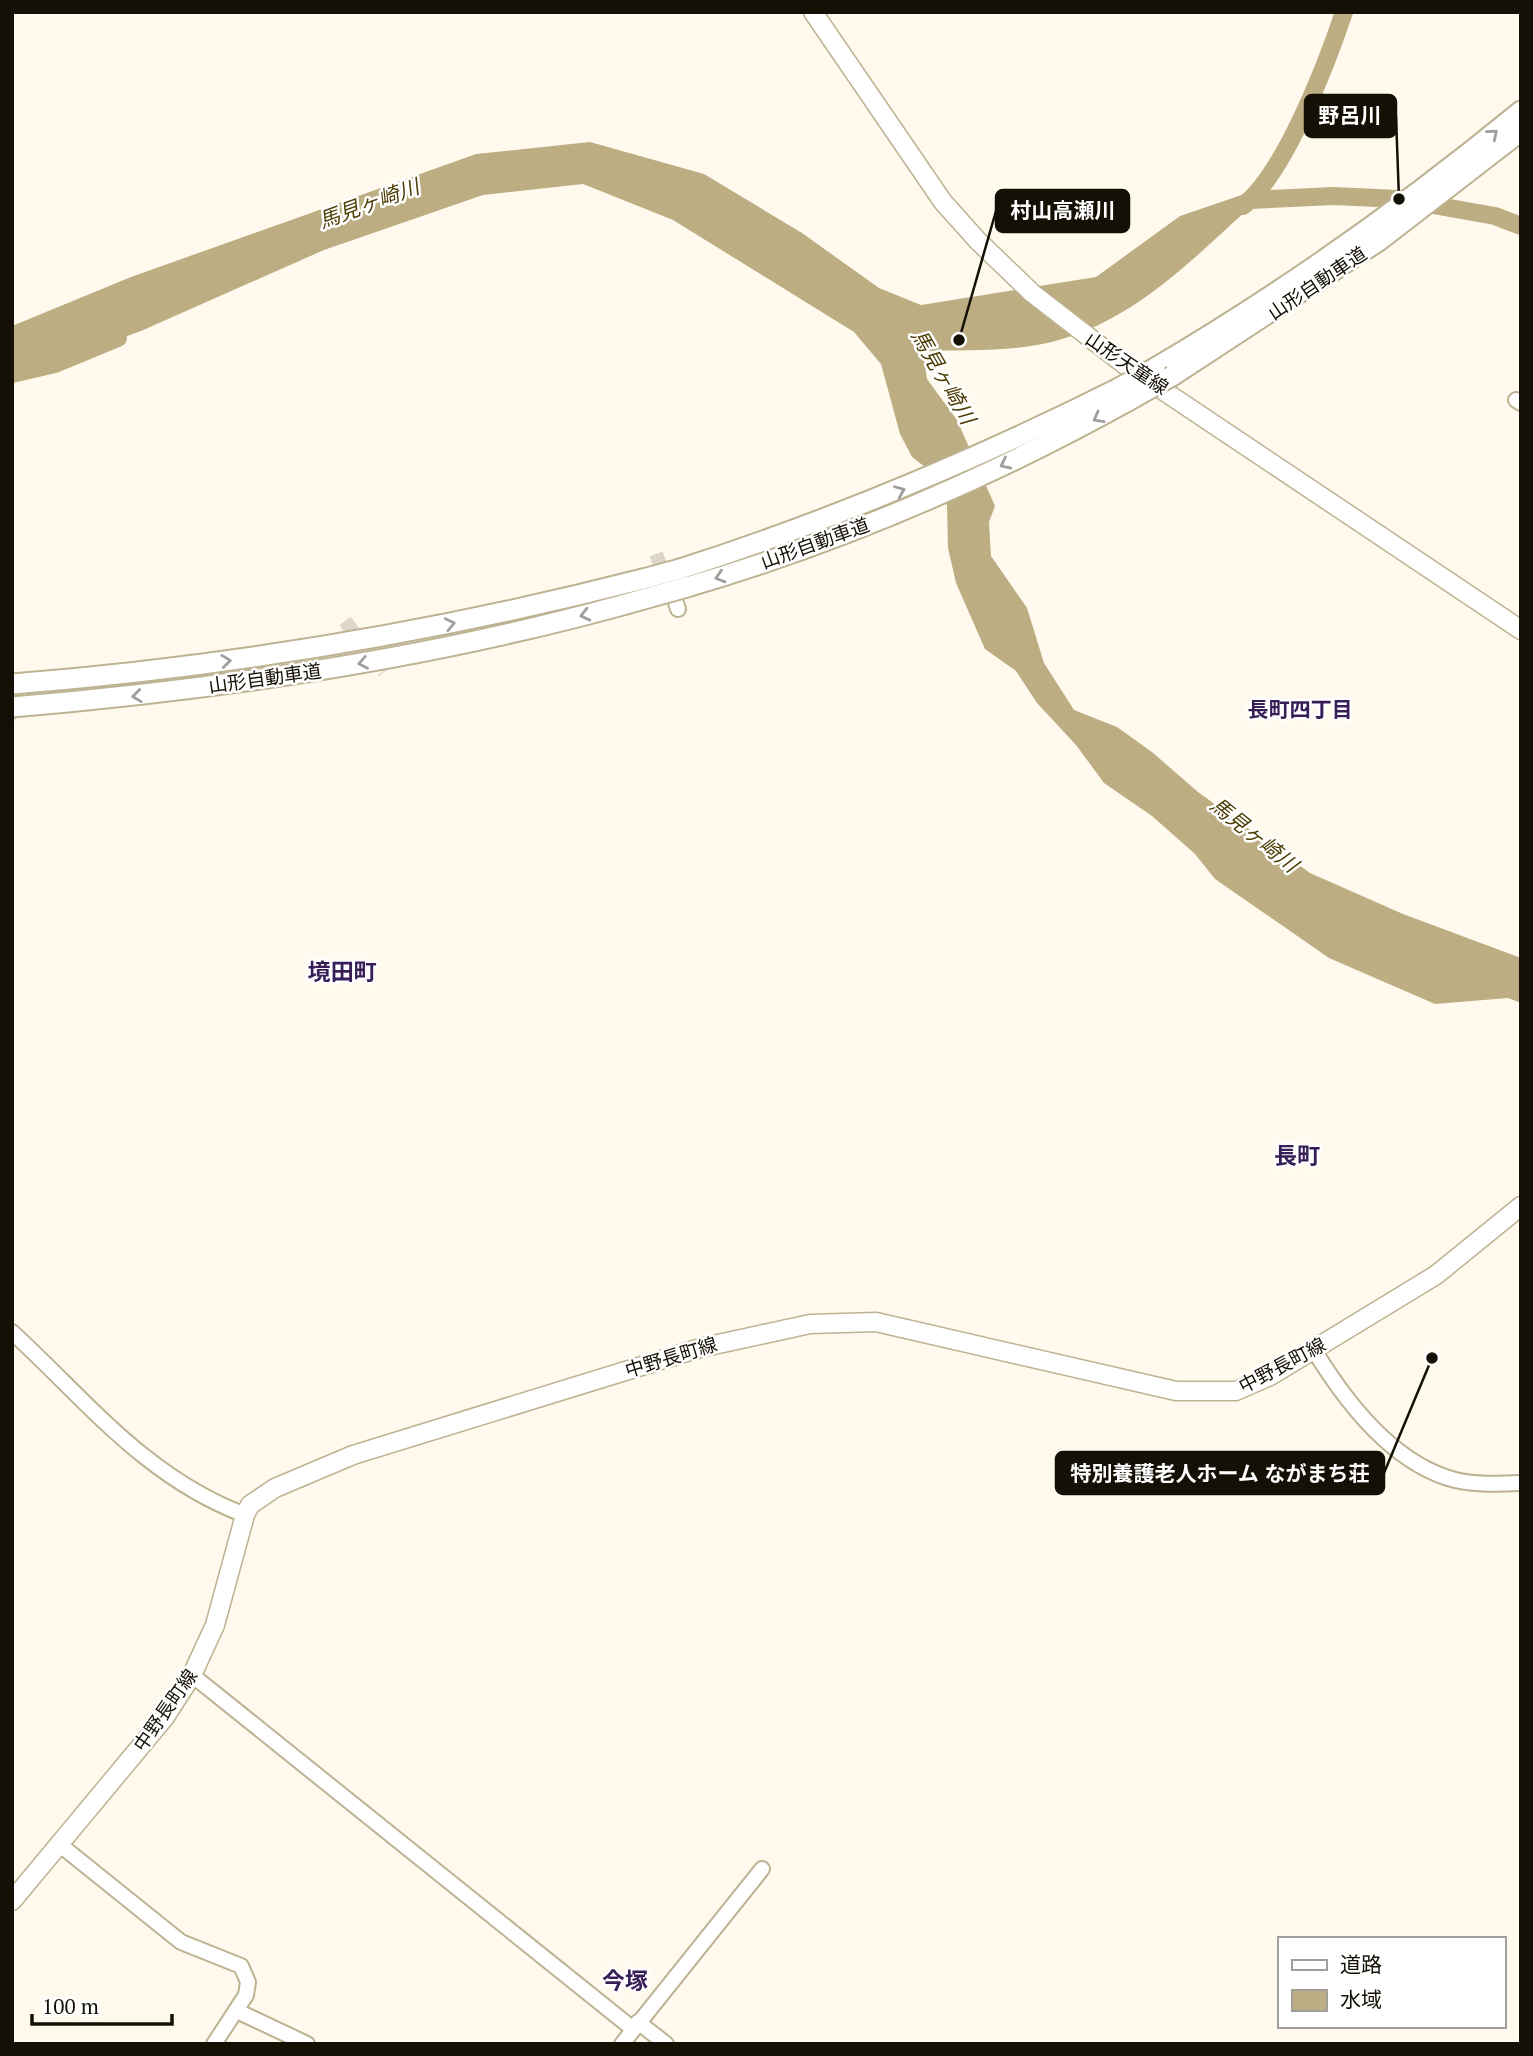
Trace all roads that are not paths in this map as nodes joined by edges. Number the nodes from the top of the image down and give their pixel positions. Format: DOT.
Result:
graph roads {
  1 [pos="813,12"];
  2 [pos="1521,111"];
  3 [pos="1521,131"];
  4 [pos="1164,372"];
  5 [pos="647,588"];
  6 [pos="1521,630"];
  7 [pos="12,684"];
  8 [pos="12,707"];
  9 [pos="1521,1206"];
  10 [pos="12,1332"];
  11 [pos="1314,1350"];
  12 [pos="1521,1483"];
  13 [pos="244,1515"];
  14 [pos="192,1675"];
  15 [pos="59,1844"];
  16 [pos="762,1869"];
  17 [pos="12,1901"];
  18 [pos="237,2011"];
  19 [pos="636,2025"];
  20 [pos="214,2044"];
  21 [pos="306,2044"];
  22 [pos="622,2044"];
  23 [pos="666,2044"];
  1 -- 6 [label="main road, 山形天童線"];
  4 -- 2 [label="highway, 山形自動車道, one-way"];
  3 -- 4 [label="highway, 山形自動車道"];
  4 -- 5 [label="highway, 山形自動車道, bridge"];
  7 -- 5 [label="highway, 山形自動車道, one-way"];
  5 -- 8 [label="highway, 山形自動車道, one-way"];
  9 -- 11 [label="main road, 中野長町線"];
  10 -- 13 [label="street"];
  11 -- 12 [label="street"];
  11 -- 13 [label="main road, 中野長町線"];
  13 -- 14 [label="main road, 中野長町線"];
  14 -- 15 [label="main road, 中野長町線"];
  14 -- 19 [label="street"];
  15 -- 17 [label="main road, 中野長町線"];
  15 -- 18 [label="street"];
  16 -- 19 [label="street"];
  18 -- 20 [label="street"];
  18 -- 21 [label="street"];
  19 -- 22 [label="street"];
  19 -- 23 [label="street"];
}
